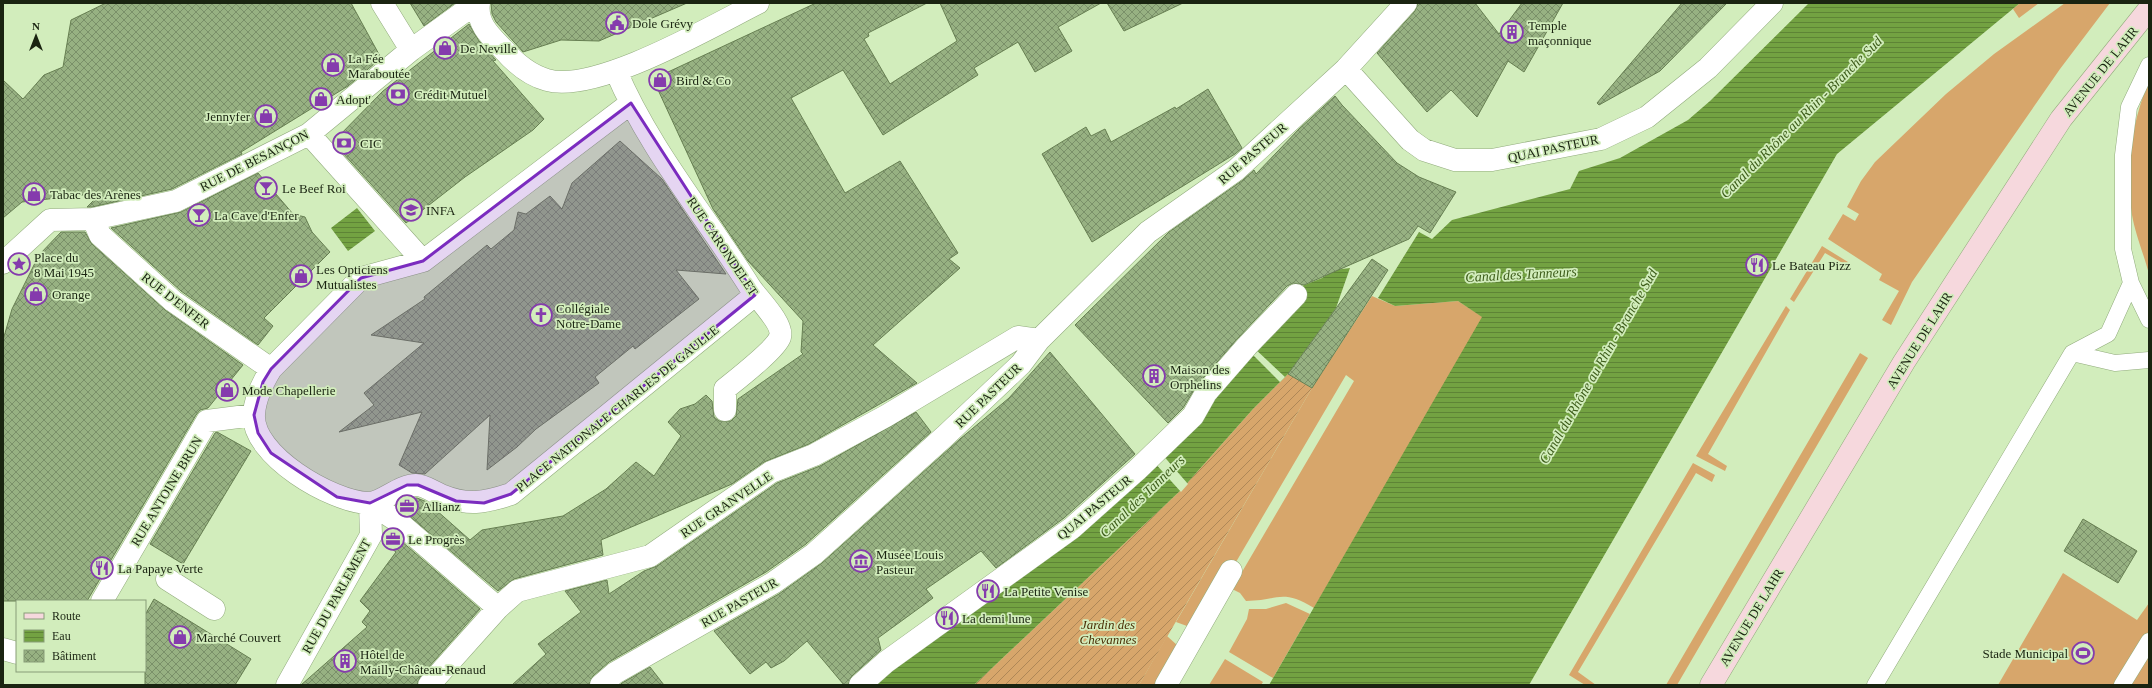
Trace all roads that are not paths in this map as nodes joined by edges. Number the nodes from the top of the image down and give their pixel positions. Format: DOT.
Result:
graph roads {
  1 [pos="382,3"];
  2 [pos="758,3"];
  3 [pos="1406,3"];
  4 [pos="1772,3"];
  5 [pos="478,7"];
  6 [pos="2149,9"];
  7 [pos="411,50"];
  8 [pos="2149,65"];
  9 [pos="1346,69"];
  10 [pos="616,71"];
  11 [pos="631,103"];
  12 [pos="309,134"];
  13 [pos="93,219"];
  14 [pos="423,261"];
  15 [pos="3,263"];
  16 [pos="2130,283"];
  17 [pos="755,295"];
  18 [pos="1296,295"];
  19 [pos="2149,320"];
  20 [pos="1039,340"];
  21 [pos="2072,353"];
  22 [pos="2149,360"];
  23 [pos="271,369"];
  24 [pos="725,410"];
  25 [pos="254,415"];
  26 [pos="370,504"];
  27 [pos="1231,570"];
  28 [pos="167,579"];
  29 [pos="103,600"];
  30 [pos="498,608"];
  31 [pos="214,609"];
  32 [pos="2149,641"];
  33 [pos="3,649"];
  34 [pos="16,653"];
  35 [pos="287,685"];
  36 [pos="429,685"];
  37 [pos="601,685"];
  38 [pos="860,685"];
  39 [pos="1166,685"];
  40 [pos="1711,685"];
  41 [pos="1875,685"];
  42 [pos="2122,685"];
  1 -- 7 [label="street"];
  2 -- 10 [label="street"];
  3 -- 9 [label="street, RUE PASTEUR"];
  4 -- 9 [label="street, QUAI PASTEUR"];
  5 -- 7 [label="street, RUE DE BESANÇON"];
  5 -- 10 [label="street"];
  6 -- 40 [label="main road, AVENUE DE LAHR"];
  7 -- 12 [label="street, RUE DE BESANÇON"];
  8 -- 16 [label="lane"];
  9 -- 20 [label="street, RUE PASTEUR"];
  10 -- 11 [label="street, RUE CARONDELET"];
  11 -- 14 [label="street"];
  11 -- 17 [label="street, RUE CARONDELET"];
  12 -- 13 [label="street, RUE DE BESANÇON"];
  12 -- 14 [label="street"];
  13 -- 15 [label="street, RUE DE BESANÇON"];
  13 -- 23 [label="street, RUE D'ENFER"];
  14 -- 23 [label="street"];
  16 -- 19 [label="lane"];
  16 -- 21 [label="lane"];
  17 -- 24 [label="street, RUE CARONDELET"];
  17 -- 26 [label="street, PLACE NATIONALE CHARLES DE GAULLE"];
  18 -- 38 [label="street, QUAI PASTEUR"];
  20 -- 30 [label="street, RUE GRANVELLE"];
  20 -- 37 [label="street, RUE PASTEUR"];
  21 -- 22 [label="lane"];
  21 -- 41 [label="lane"];
  23 -- 25 [label="street"];
  25 -- 26 [label="street"];
  25 -- 29 [label="street, RUE ANTOINE BRUN"];
  26 -- 30 [label="street"];
  26 -- 35 [label="street, RUE DU PARLEMENT"];
  27 -- 39 [label="street"];
  28 -- 31 [label="street"];
  30 -- 36 [label="street, RUE GRANVELLE"];
  32 -- 42 [label="lane"];
  33 -- 34 [label="street"];
}
